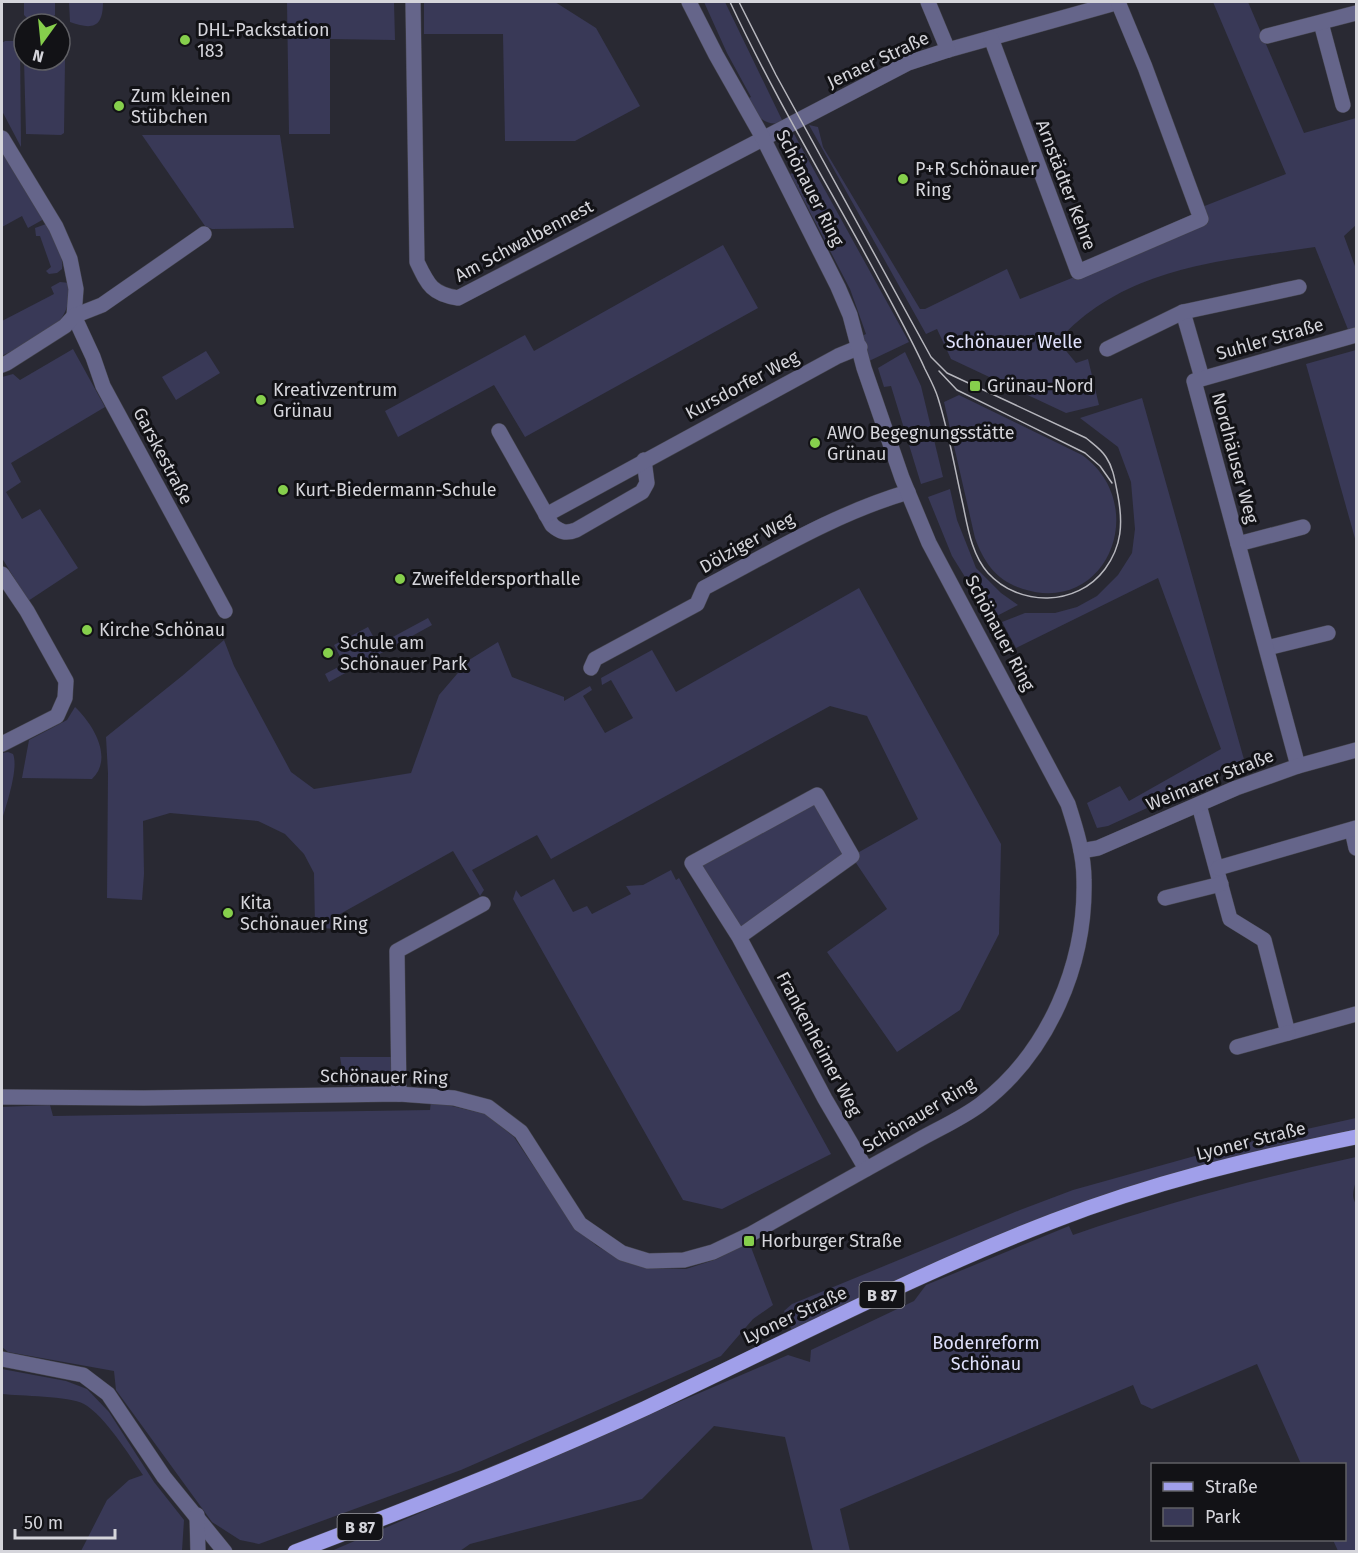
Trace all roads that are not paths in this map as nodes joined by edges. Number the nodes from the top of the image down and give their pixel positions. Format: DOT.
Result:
graph roads {
  1 [pos="414,2"];
  2 [pos="689,2"];
  3 [pos="928,2"];
  4 [pos="1119,2"];
  5 [pos="1356,13"];
  6 [pos="1321,23"];
  7 [pos="1267,36"];
  8 [pos="991,38"];
  9 [pos="948,50"];
  10 [pos="1343,105"];
  11 [pos="2,138"];
  12 [pos="763,138"];
  13 [pos="204,234"];
  14 [pos="1299,287"];
  15 [pos="1183,312"];
  16 [pos="74,316"];
  17 [pos="1356,335"];
  18 [pos="860,347"];
  19 [pos="1107,349"];
  20 [pos="2,365"];
  21 [pos="1198,380"];
  22 [pos="499,431"];
  23 [pos="644,460"];
  24 [pos="908,492"];
  25 [pos="546,515"];
  26 [pos="1303,527"];
  27 [pos="1238,544"];
  28 [pos="2,573"];
  29 [pos="225,611"];
  30 [pos="1328,633"];
  31 [pos="1267,648"];
  32 [pos="591,668"];
  33 [pos="2,744"];
  34 [pos="1356,750"];
  35 [pos="1298,766"];
  36 [pos="1199,805"];
  37 [pos="1354,829"];
  38 [pos="1356,848"];
  39 [pos="1081,851"];
  40 [pos="1218,868"];
  41 [pos="1221,884"];
  42 [pos="1165,898"];
  43 [pos="483,904"];
  44 [pos="738,937"];
  45 [pos="1356,1014"];
  46 [pos="1288,1033"];
  47 [pos="1237,1047"];
  48 [pos="399,1094"];
  49 [pos="2,1097"];
  50 [pos="1356,1137"];
  51 [pos="866,1169"];
  52 [pos="2,1359"];
  53 [pos="196,1515"];
  54 [pos="198,1551"];
  55 [pos="225,1551"];
  56 [pos="295,1551"];
  1 -- 12 [label="street, Am Schwalbennest"];
  2 -- 12 [label="street, Schönauer Ring"];
  3 -- 9 [label="street"];
  4 -- 8 [label="street, Jenaer Straße"];
  4 -- 8 [label="street, Arnstädter Kehre"];
  5 -- 6 [label="street"];
  6 -- 7 [label="street"];
  6 -- 10 [label="street"];
  8 -- 9 [label="street, Jenaer Straße"];
  9 -- 12 [label="street, Jenaer Straße"];
  11 -- 16 [label="street, Garskestraße"];
  12 -- 18 [label="street, Schönauer Ring"];
  13 -- 16 [label="street"];
  14 -- 15 [label="street"];
  15 -- 19 [label="street"];
  15 -- 21 [label="street, Nordhäuser Weg"];
  16 -- 20 [label="street"];
  16 -- 29 [label="street, Garskestraße"];
  17 -- 21 [label="street, Suhler Straße"];
  18 -- 23 [label="street, Kursdorfer Weg"];
  18 -- 24 [label="street, Schönauer Ring"];
  21 -- 27 [label="street, Nordhäuser Weg"];
  22 -- 25 [label="street"];
  23 -- 25 [label="street, Kursdorfer Weg"];
  23 -- 25 [label="street"];
  24 -- 32 [label="street, Dölziger Weg"];
  24 -- 39 [label="street, Schönauer Ring"];
  26 -- 27 [label="street, Nordhäuser Weg"];
  27 -- 31 [label="street, Nordhäuser Weg"];
  28 -- 33 [label="street"];
  30 -- 31 [label="street"];
  31 -- 35 [label="street, Nordhäuser Weg"];
  34 -- 35 [label="street, Weimarer Straße"];
  35 -- 36 [label="street, Weimarer Straße"];
  36 -- 39 [label="street, Weimarer Straße"];
  36 -- 40 [label="street"];
  37 -- 38 [label="street"];
  37 -- 40 [label="street"];
  39 -- 51 [label="street, Schönauer Ring"];
  40 -- 41 [label="street"];
  41 -- 42 [label="street"];
  41 -- 46 [label="street"];
  43 -- 48 [label="street"];
  44 -- 44 [label="street, Frankenheimer Weg"];
  44 -- 51 [label="street, Frankenheimer Weg"];
  45 -- 46 [label="street"];
  46 -- 47 [label="street"];
  48 -- 49 [label="street, Schönauer Ring"];
  48 -- 51 [label="street, Schönauer Ring"];
  50 -- 56 [label="main road, Lyoner Straße / B 87"];
  52 -- 53 [label="street"];
  53 -- 54 [label="street"];
  53 -- 55 [label="street"];
}
